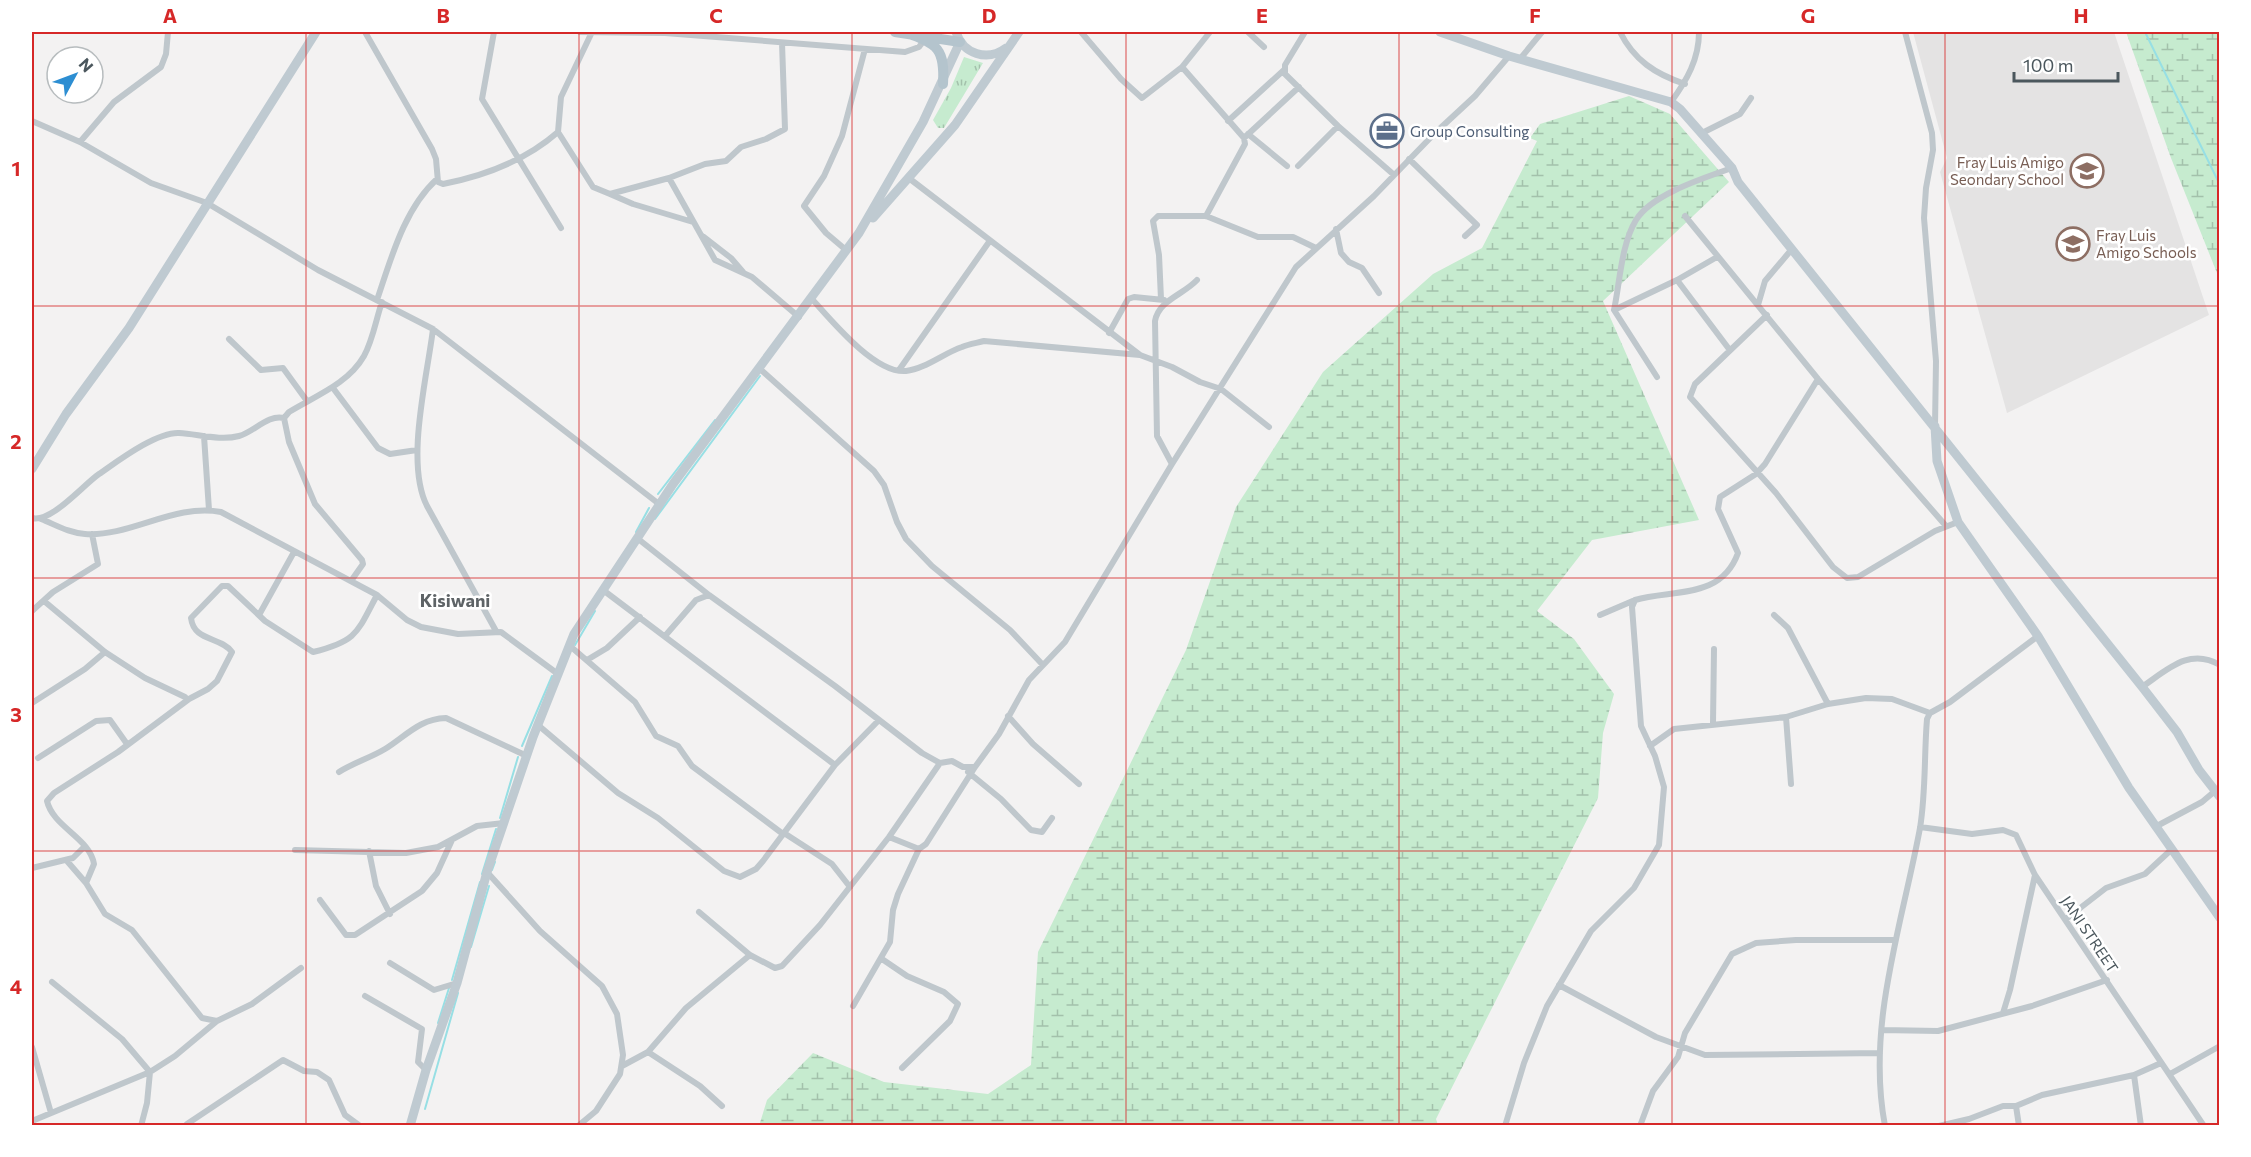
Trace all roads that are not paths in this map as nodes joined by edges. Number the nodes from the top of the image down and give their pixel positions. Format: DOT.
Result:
graph roads {
  1 [pos="168,32"];
  2 [pos="316,32"];
  3 [pos="365,32"];
  4 [pos="494,32"];
  5 [pos="580,32"];
  6 [pos="592,32"];
  7 [pos="901,32"];
  8 [pos="956,32"];
  9 [pos="1082,32"];
  10 [pos="1210,32"];
  11 [pos="1248,32"];
  12 [pos="1305,32"];
  13 [pos="1440,32"];
  14 [pos="1542,32"];
  15 [pos="1620,32"];
  16 [pos="1699,32"];
  17 [pos="1905,32"];
  18 [pos="1015,36"];
  19 [pos="925,39"];
  20 [pos="960,42"];
  21 [pos="782,44"];
  22 [pos="1264,47"];
  23 [pos="864,49"];
  24 [pos="1509,56"];
  25 [pos="1520,58"];
  26 [pos="1182,67"];
  27 [pos="1284,70"];
  28 [pos="943,84"];
  29 [pos="1685,84"];
  30 [pos="1299,87"];
  31 [pos="1751,98"];
  32 [pos="1671,102"];
  33 [pos="32,121"];
  34 [pos="1228,121"];
  35 [pos="1338,126"];
  36 [pos="558,132"];
  37 [pos="1702,133"];
  38 [pos="1246,136"];
  39 [pos="80,141"];
  40 [pos="517,157"];
  41 [pos="1408,159"];
  42 [pos="1287,166"];
  43 [pos="1298,166"];
  44 [pos="1732,168"];
  45 [pos="1393,174"];
  46 [pos="669,178"];
  47 [pos="437,179"];
  48 [pos="910,179"];
  49 [pos="1738,182"];
  50 [pos="609,194"];
  51 [pos="207,203"];
  52 [pos="1206,216"];
  53 [pos="1685,216"];
  54 [pos="693,222"];
  55 [pos="561,228"];
  56 [pos="1336,229"];
  57 [pos="859,233"];
  58 [pos="701,235"];
  59 [pos="1465,236"];
  60 [pos="989,242"];
  61 [pos="1316,248"];
  62 [pos="1792,249"];
  63 [pos="846,250"];
  64 [pos="1717,257"];
  65 [pos="743,273"];
  66 [pos="1197,280"];
  67 [pos="1677,280"];
  68 [pos="1826,291"];
  69 [pos="1379,293"];
  70 [pos="812,300"];
  71 [pos="1165,300"];
  72 [pos="380,301"];
  73 [pos="1758,305"];
  74 [pos="1614,310"];
  75 [pos="1767,315"];
  76 [pos="799,317"];
  77 [pos="433,329"];
  78 [pos="1109,333"];
  79 [pos="229,339"];
  80 [pos="1729,349"];
  81 [pos="1140,355"];
  82 [pos="1155,360"];
  83 [pos="760,369"];
  84 [pos="899,370"];
  85 [pos="1657,377"];
  86 [pos="1818,379"];
  87 [pos="333,388"];
  88 [pos="1221,389"];
  89 [pos="307,401"];
  90 [pos="284,418"];
  91 [pos="1935,426"];
  92 [pos="1269,427"];
  93 [pos="204,436"];
  94 [pos="417,450"];
  95 [pos="1172,464"];
  96 [pos="32,469"];
  97 [pos="1756,474"];
  98 [pos="659,504"];
  99 [pos="209,510"];
  100 [pos="32,518"];
  101 [pos="41,519"];
  102 [pos="1958,522"];
  103 [pos="1946,526"];
  104 [pos="92,534"];
  105 [pos="637,538"];
  106 [pos="294,552"];
  107 [pos="351,581"];
  108 [pos="603,590"];
  109 [pos="377,595"];
  110 [pos="709,595"];
  111 [pos="1635,600"];
  112 [pos="44,601"];
  113 [pos="32,611"];
  114 [pos="259,615"];
  115 [pos="1600,615"];
  116 [pos="1774,615"];
  117 [pos="640,617"];
  118 [pos="496,631"];
  119 [pos="665,636"];
  120 [pos="2038,636"];
  121 [pos="570,646"];
  122 [pos="1714,649"];
  123 [pos="105,652"];
  124 [pos="2220,654"];
  125 [pos="587,660"];
  126 [pos="2217,663"];
  127 [pos="1042,664"];
  128 [pos="558,674"];
  129 [pos="2142,687"];
  130 [pos="185,697"];
  131 [pos="32,703"];
  132 [pos="1828,705"];
  133 [pos="1930,713"];
  134 [pos="1008,716"];
  135 [pos="1786,717"];
  136 [pos="879,720"];
  137 [pos="1713,723"];
  138 [pos="538,725"];
  139 [pos="127,744"];
  140 [pos="1650,746"];
  141 [pos="527,756"];
  142 [pos="38,758"];
  143 [pos="940,763"];
  144 [pos="835,765"];
  145 [pos="963,767"];
  146 [pos="975,767"];
  147 [pos="339,772"];
  148 [pos="969,775"];
  149 [pos="1079,784"];
  150 [pos="1791,784"];
  151 [pos="2217,794"];
  152 [pos="1052,819"];
  153 [pos="504,823"];
  154 [pos="1920,827"];
  155 [pos="2155,827"];
  156 [pos="783,834"];
  157 [pos="889,837"];
  158 [pos="452,839"];
  159 [pos="84,847"];
  160 [pos="919,849"];
  161 [pos="2172,849"];
  162 [pos="295,850"];
  163 [pos="369,851"];
  164 [pos="67,861"];
  165 [pos="32,868"];
  166 [pos="488,872"];
  167 [pos="2035,875"];
  168 [pos="86,883"];
  169 [pos="850,887"];
  170 [pos="320,900"];
  171 [pos="699,912"];
  172 [pos="390,914"];
  173 [pos="2220,918"];
  174 [pos="2066,919"];
  175 [pos="1895,940"];
  176 [pos="750,955"];
  177 [pos="882,959"];
  178 [pos="390,963"];
  179 [pos="302,968"];
  180 [pos="2106,980"];
  181 [pos="52,982"];
  182 [pos="457,983"];
  183 [pos="1559,986"];
  184 [pos="365,996"];
  185 [pos="853,1006"];
  186 [pos="2003,1013"];
  187 [pos="217,1021"];
  188 [pos="1882,1030"];
  189 [pos="2220,1046"];
  190 [pos="32,1047"];
  191 [pos="1680,1047"];
  192 [pos="648,1052"];
  193 [pos="1880,1053"];
  194 [pos="2161,1063"];
  195 [pos="622,1066"];
  196 [pos="902,1068"];
  197 [pos="426,1070"];
  198 [pos="150,1072"];
  199 [pos="2170,1074"];
  200 [pos="2134,1075"];
  201 [pos="722,1106"];
  202 [pos="2016,1106"];
  203 [pos="51,1113"];
  204 [pos="32,1121"];
  205 [pos="188,1124"];
  206 [pos="141,1125"];
  207 [pos="360,1125"];
  208 [pos="410,1125"];
  209 [pos="578,1125"];
  210 [pos="1505,1125"];
  211 [pos="1640,1125"];
  212 [pos="1885,1125"];
  213 [pos="1939,1125"];
  214 [pos="2019,1125"];
  215 [pos="2141,1125"];
  216 [pos="2204,1125"];
  1 -- 39 [label="street"];
  2 -- 51 [label="street"];
  3 -- 47 [label="street"];
  4 -- 40 [label="street"];
  5 -- 6 [label="street"];
  6 -- 21 [label="street"];
  6 -- 36 [label="street"];
  7 -- 19 [label="main road"];
  7 -- 20 [label="main road"];
  8 -- 20 [label="street"];
  9 -- 26 [label="street"];
  10 -- 26 [label="street"];
  11 -- 22 [label="street"];
  12 -- 27 [label="street"];
  13 -- 24 [label="street"];
  14 -- 25 [label="street"];
  15 -- 29 [label="street"];
  16 -- 29 [label="street"];
  17 -- 91 [label="street"];
  18 -- 20 [label="street"];
  18 -- 48 [label="street"];
  19 -- 23 [label="street"];
  19 -- 28 [label="main road"];
  20 -- 28 [label="street"];
  21 -- 23 [label="street"];
  21 -- 46 [label="street"];
  23 -- 63 [label="street"];
  24 -- 25 [label="street"];
  24 -- 41 [label="street"];
  25 -- 32 [label="street"];
  26 -- 34 [label="street"];
  27 -- 30 [label="street"];
  27 -- 34 [label="street"];
  28 -- 57 [label="street"];
  29 -- 32 [label="street"];
  30 -- 35 [label="street"];
  30 -- 38 [label="street"];
  31 -- 37 [label="street"];
  32 -- 37 [label="street"];
  33 -- 39 [label="street"];
  34 -- 38 [label="street"];
  35 -- 43 [label="street"];
  35 -- 45 [label="street"];
  36 -- 40 [label="street"];
  36 -- 50 [label="street"];
  37 -- 44 [label="street"];
  38 -- 42 [label="street"];
  38 -- 52 [label="street"];
  39 -- 51 [label="street"];
  40 -- 47 [label="street"];
  40 -- 55 [label="street"];
  41 -- 45 [label="street"];
  41 -- 59 [label="street"];
  44 -- 49 [label="street"];
  44 -- 74 [label="street"];
  45 -- 56 [label="street"];
  46 -- 50 [label="street"];
  46 -- 54 [label="street"];
  47 -- 72 [label="street"];
  48 -- 57 [label="street"];
  48 -- 60 [label="street"];
  49 -- 62 [label="street"];
  49 -- 68 [label="street"];
  50 -- 54 [label="street"];
  51 -- 72 [label="street"];
  51 -- 96 [label="street"];
  52 -- 61 [label="street"];
  52 -- 71 [label="street"];
  53 -- 64 [label="street"];
  54 -- 58 [label="street"];
  56 -- 61 [label="street"];
  56 -- 69 [label="street"];
  57 -- 63 [label="street"];
  58 -- 65 [label="street"];
  58 -- 65 [label="street"];
  60 -- 78 [label="street"];
  60 -- 84 [label="street"];
  61 -- 88 [label="street"];
  62 -- 68 [label="street"];
  62 -- 73 [label="street"];
  63 -- 70 [label="street"];
  64 -- 67 [label="street"];
  64 -- 73 [label="street"];
  65 -- 76 [label="street"];
  66 -- 71 [label="street"];
  67 -- 74 [label="street"];
  67 -- 80 [label="street"];
  68 -- 91 [label="street"];
  70 -- 76 [label="street"];
  70 -- 84 [label="street"];
  71 -- 78 [label="street"];
  71 -- 82 [label="street"];
  72 -- 77 [label="street"];
  72 -- 87 [label="street"];
  73 -- 75 [label="street"];
  74 -- 85 [label="street"];
  75 -- 80 [label="street"];
  75 -- 86 [label="street"];
  76 -- 83 [label="street"];
  77 -- 94 [label="street"];
  77 -- 98 [label="street"];
  78 -- 81 [label="street"];
  79 -- 89 [label="street"];
  80 -- 97 [label="street"];
  81 -- 82 [label="street"];
  81 -- 84 [label="street"];
  82 -- 88 [label="street"];
  82 -- 95 [label="street"];
  83 -- 98 [label="street"];
  83 -- 127 [label="street"];
  86 -- 97 [label="street"];
  86 -- 103 [label="street"];
  87 -- 89 [label="street"];
  87 -- 94 [label="street"];
  88 -- 92 [label="street"];
  88 -- 95 [label="street"];
  89 -- 90 [label="street"];
  90 -- 93 [label="street"];
  90 -- 107 [label="street"];
  91 -- 102 [label="street"];
  91 -- 129 [label="street"];
  93 -- 99 [label="street"];
  93 -- 101 [label="street"];
  94 -- 118 [label="street"];
  95 -- 127 [label="street"];
  97 -- 103 [label="street"];
  97 -- 111 [label="street"];
  98 -- 105 [label="street"];
  99 -- 104 [label="street"];
  99 -- 106 [label="street"];
  100 -- 101 [label="street"];
  101 -- 104 [label="street"];
  102 -- 103 [label="street"];
  102 -- 120 [label="street"];
  104 -- 112 [label="street"];
  105 -- 108 [label="street"];
  105 -- 110 [label="street"];
  106 -- 107 [label="street"];
  106 -- 114 [label="street"];
  107 -- 109 [label="street"];
  108 -- 117 [label="street"];
  108 -- 121 [label="street"];
  109 -- 114 [label="street"];
  109 -- 118 [label="street"];
  110 -- 119 [label="street"];
  110 -- 136 [label="street"];
  111 -- 115 [label="street"];
  111 -- 140 [label="street"];
  112 -- 113 [label="street"];
  112 -- 123 [label="street"];
  114 -- 139 [label="street"];
  116 -- 132 [label="street"];
  117 -- 119 [label="street"];
  117 -- 125 [label="street"];
  118 -- 128 [label="street"];
  119 -- 144 [label="street"];
  120 -- 133 [label="street"];
  120 -- 155 [label="street"];
  121 -- 125 [label="street"];
  121 -- 128 [label="street"];
  122 -- 137 [label="street"];
  123 -- 130 [label="street"];
  123 -- 131 [label="street"];
  124 -- 126 [label="street"];
  125 -- 156 [label="street"];
  126 -- 129 [label="street"];
  127 -- 134 [label="street"];
  128 -- 138 [label="street"];
  129 -- 151 [label="street"];
  132 -- 133 [label="street"];
  132 -- 135 [label="street"];
  133 -- 154 [label="street"];
  134 -- 146 [label="street"];
  134 -- 149 [label="street"];
  135 -- 137 [label="street"];
  135 -- 150 [label="street"];
  136 -- 143 [label="street"];
  136 -- 144 [label="street"];
  137 -- 140 [label="street"];
  138 -- 141 [label="street"];
  138 -- 156 [label="street"];
  139 -- 142 [label="street"];
  139 -- 159 [label="street"];
  140 -- 183 [label="street"];
  141 -- 147 [label="street"];
  141 -- 153 [label="street"];
  143 -- 145 [label="street"];
  143 -- 157 [label="street"];
  144 -- 156 [label="street"];
  145 -- 146 [label="street"];
  145 -- 148 [label="street"];
  146 -- 148 [label="street"];
  148 -- 152 [label="street"];
  148 -- 160 [label="street"];
  151 -- 155 [label="street"];
  153 -- 158 [label="street"];
  153 -- 166 [label="street"];
  154 -- 167 [label="street, JANI STREET"];
  154 -- 175 [label="street"];
  155 -- 161 [label="street"];
  156 -- 169 [label="street"];
  157 -- 160 [label="street"];
  157 -- 169 [label="street"];
  158 -- 163 [label="street"];
  158 -- 172 [label="street"];
  159 -- 164 [label="street"];
  159 -- 168 [label="street"];
  160 -- 177 [label="street"];
  161 -- 173 [label="street"];
  161 -- 174 [label="street"];
  162 -- 163 [label="street"];
  163 -- 172 [label="street"];
  164 -- 165 [label="street"];
  164 -- 168 [label="street"];
  166 -- 182 [label="street"];
  166 -- 195 [label="street"];
  167 -- 174 [label="street, JANI STREET"];
  167 -- 186 [label="street"];
  168 -- 187 [label="street"];
  169 -- 176 [label="street"];
  170 -- 172 [label="street"];
  171 -- 176 [label="street"];
  174 -- 180 [label="street, JANI STREET"];
  175 -- 188 [label="street"];
  175 -- 191 [label="street"];
  176 -- 192 [label="street"];
  177 -- 185 [label="street"];
  177 -- 196 [label="street"];
  178 -- 182 [label="street"];
  179 -- 187 [label="street"];
  180 -- 186 [label="street"];
  180 -- 194 [label="street, JANI STREET"];
  181 -- 198 [label="street"];
  182 -- 197 [label="street"];
  183 -- 191 [label="street"];
  183 -- 210 [label="street"];
  184 -- 197 [label="street"];
  186 -- 188 [label="street"];
  187 -- 198 [label="street"];
  188 -- 193 [label="street"];
  189 -- 199 [label="street"];
  190 -- 203 [label="street"];
  191 -- 193 [label="street"];
  191 -- 211 [label="street"];
  192 -- 195 [label="street"];
  192 -- 201 [label="street"];
  193 -- 212 [label="street"];
  194 -- 199 [label="street, JANI STREET"];
  194 -- 200 [label="street"];
  195 -- 209 [label="street"];
  197 -- 208 [label="street"];
  198 -- 203 [label="street"];
  198 -- 206 [label="street"];
  199 -- 216 [label="street, JANI STREET"];
  200 -- 202 [label="street"];
  200 -- 215 [label="street"];
  202 -- 213 [label="street"];
  202 -- 214 [label="street"];
  203 -- 204 [label="street"];
  205 -- 207 [label="street"];
}
